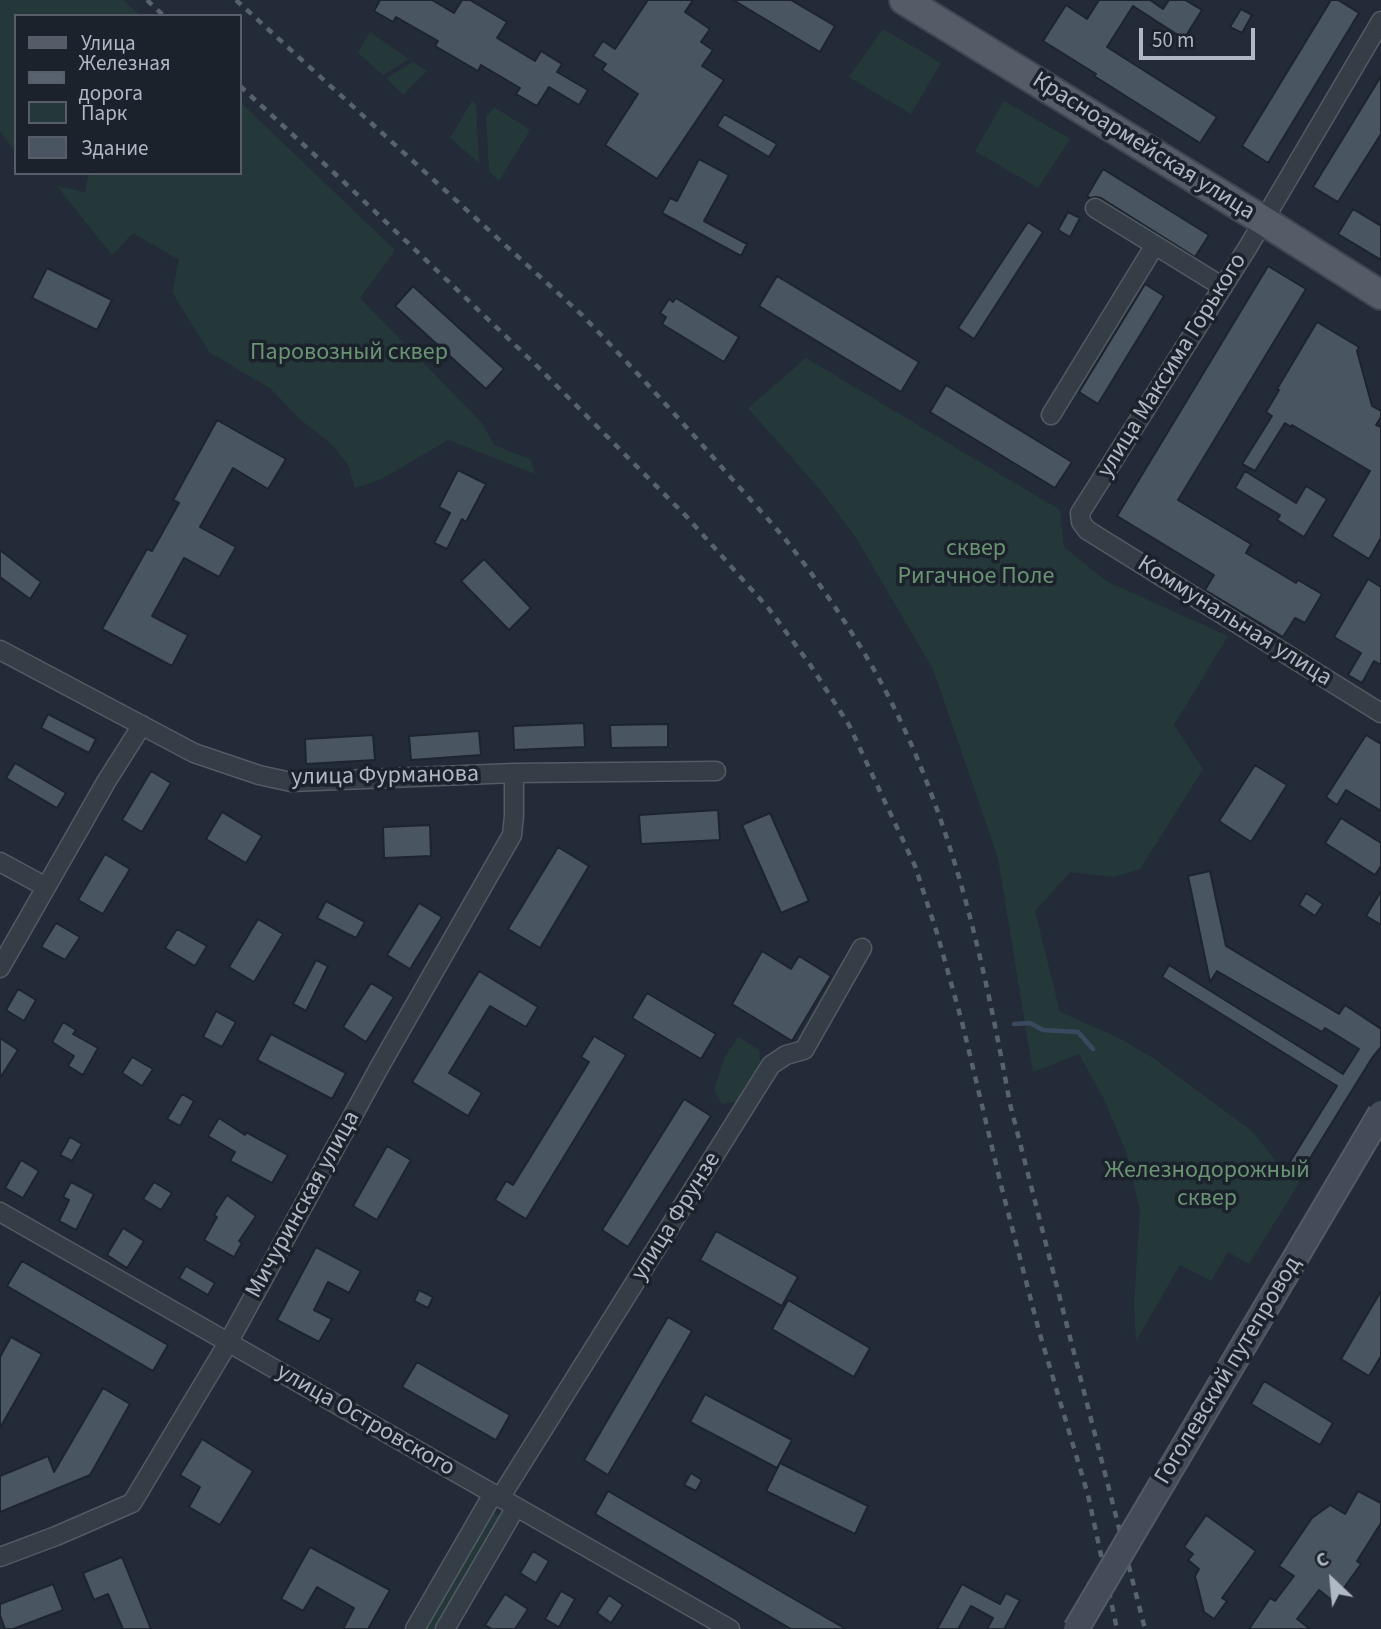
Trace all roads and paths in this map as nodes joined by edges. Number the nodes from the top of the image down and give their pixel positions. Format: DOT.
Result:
graph roads {
  1 [pos="904,0"];
  2 [pos="1381,21"];
  3 [pos="1095,208"];
  4 [pos="1264,221"];
  5 [pos="1155,245"];
  6 [pos="1223,287"];
  7 [pos="1381,295"];
  8 [pos="1051,415"];
  9 [pos="1087,530"];
  10 [pos="0,650"];
  11 [pos="1381,713"];
  12 [pos="142,725"];
  13 [pos="716,771"];
  14 [pos="514,773"];
  15 [pos="0,862"];
  16 [pos="46,887"];
  17 [pos="862,948"];
  18 [pos="0,968"];
  19 [pos="1381,1113"];
  20 [pos="0,1212"];
  21 [pos="228,1343"];
  22 [pos="496,1496"];
  23 [pos="516,1507"];
  24 [pos="0,1557"];
  25 [pos="415,1629"];
  26 [pos="446,1629"];
  27 [pos="730,1629"];
  28 [pos="1076,1629"];
  1 -- 4 [label="main road, Красноармейская улица"];
  2 -- 4 [label="street, улица Максима Горького"];
  3 -- 5 [label="street"];
  4 -- 6 [label="street, улица Максима Горького"];
  4 -- 7 [label="main road, Красноармейская улица"];
  5 -- 6 [label="street"];
  5 -- 8 [label="street"];
  6 -- 9 [label="street, улица Максима Горького"];
  9 -- 11 [label="street, Коммунальная улица"];
  10 -- 12 [label="street, улица Фурманова"];
  12 -- 14 [label="street, улица Фурманова"];
  12 -- 16 [label="street"];
  13 -- 14 [label="street, улица Фурманова"];
  14 -- 21 [label="street, Мичуринская улица"];
  15 -- 16 [label="street"];
  16 -- 18 [label="street"];
  17 -- 22 [label="street, улица Фрунзе"];
  19 -- 28 [label="main road, Гоголевский путепровод, bridge"];
  20 -- 21 [label="street, улица Островского"];
  21 -- 22 [label="street, улица Островского"];
  21 -- 24 [label="street, Мичуринская улица"];
  22 -- 23 [label="street, улица Островского"];
  22 -- 25 [label="street, улица Фрунзе"];
  23 -- 26 [label="street"];
  23 -- 27 [label="street, улица Островского"];
}
